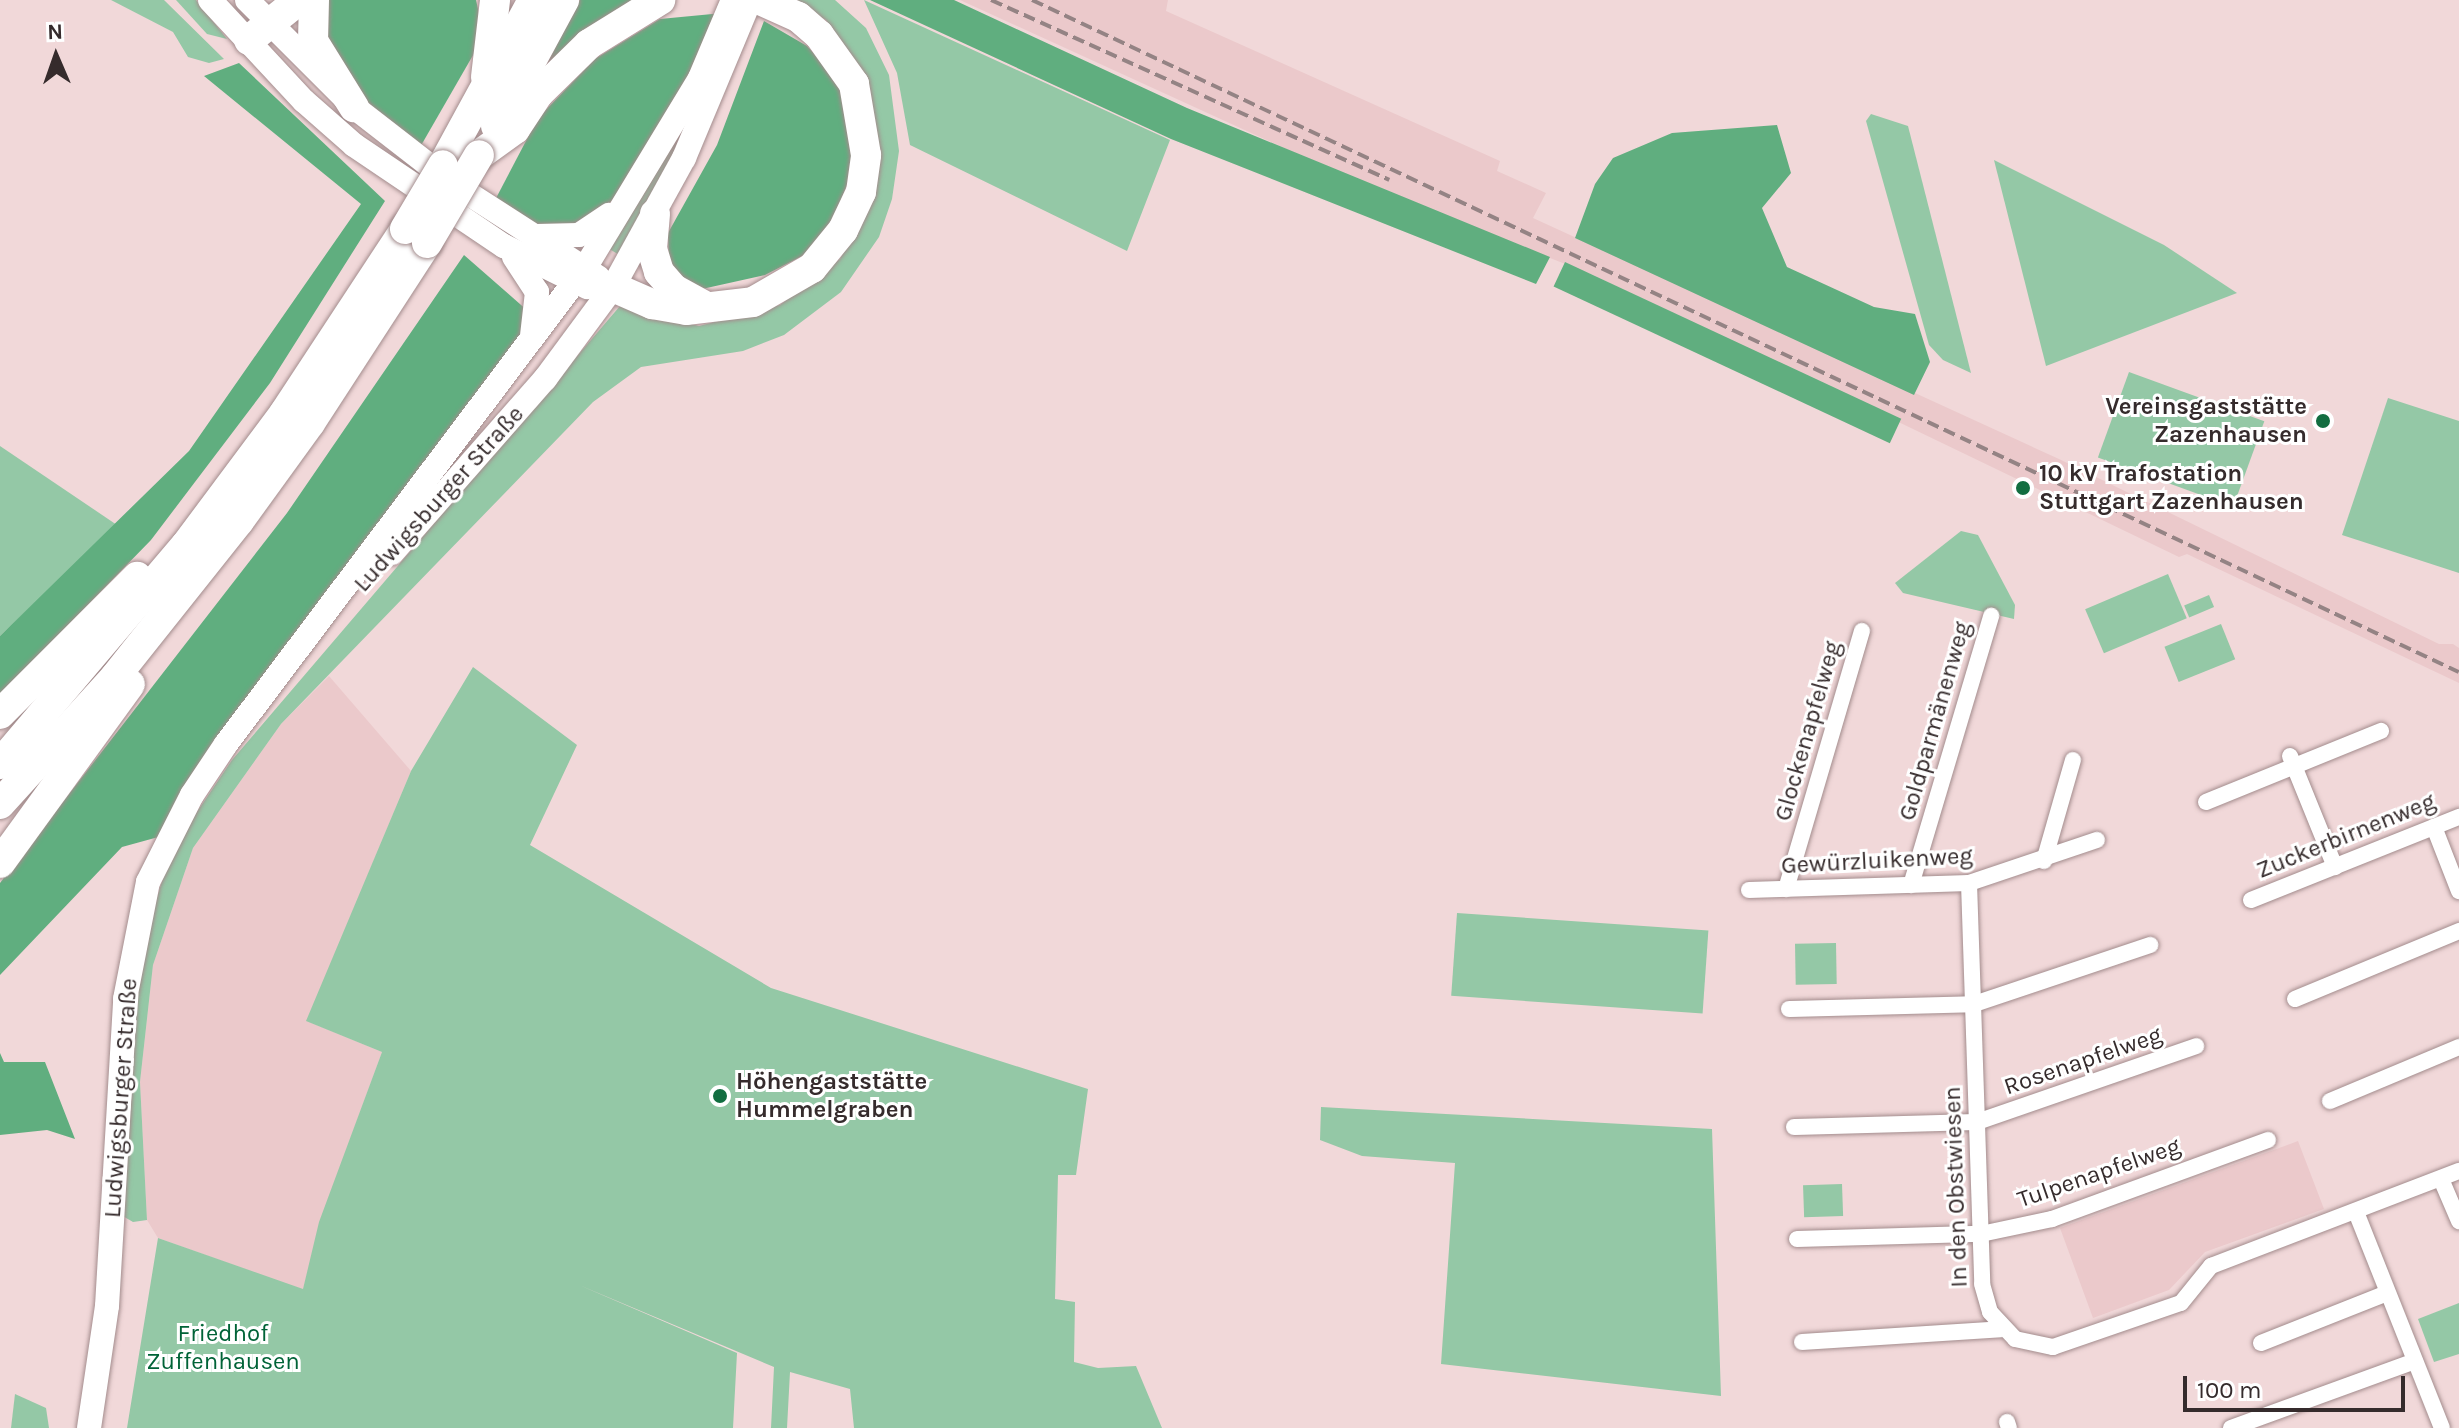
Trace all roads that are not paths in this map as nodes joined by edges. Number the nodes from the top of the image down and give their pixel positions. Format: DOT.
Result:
graph roads {
  1 [pos="210,0"];
  2 [pos="299,0"];
  3 [pos="314,0"];
  4 [pos="495,0"];
  5 [pos="533,0"];
  6 [pos="564,0"];
  7 [pos="660,0"];
  8 [pos="733,0"];
  9 [pos="760,1"];
  10 [pos="260,16"];
  11 [pos="486,89"];
  12 [pos="354,107"];
  13 [pos="469,148"];
  14 [pos="625,205"];
  15 [pos="655,214"];
  16 [pos="416,236"];
  17 [pos="535,236"];
  18 [pos="504,246"];
  19 [pos="579,276"];
  20 [pos="613,287"];
  21 [pos="709,310"];
  22 [pos="531,342"];
  23 [pos="186,545"];
  24 [pos="1991,616"];
  25 [pos="1862,631"];
  26 [pos="136,651"];
  27 [pos="257,704"];
  28 [pos="0,714"];
  29 [pos="2381,731"];
  30 [pos="2073,760"];
  31 [pos="2292,761"];
  32 [pos="0,764"];
  33 [pos="2206,802"];
  34 [pos="0,804"];
  35 [pos="2459,817"];
  36 [pos="2434,827"];
  37 [pos="2097,840"];
  38 [pos="2044,861"];
  39 [pos="0,863"];
  40 [pos="2335,867"];
  41 [pos="1969,883"];
  42 [pos="1911,885"];
  43 [pos="1786,889"];
  44 [pos="1749,890"];
  45 [pos="2459,891"];
  46 [pos="2251,900"];
  47 [pos="2459,931"];
  48 [pos="2150,945"];
  49 [pos="2295,999"];
  50 [pos="1974,1004"];
  51 [pos="1789,1009"];
  52 [pos="2196,1046"];
  53 [pos="2459,1047"];
  54 [pos="2330,1101"];
  55 [pos="1977,1122"];
  56 [pos="1794,1127"];
  57 [pos="2268,1140"];
  58 [pos="2459,1171"];
  59 [pos="2441,1179"];
  60 [pos="2356,1212"];
  61 [pos="2459,1221"];
  62 [pos="1981,1234"];
  63 [pos="1797,1239"];
  64 [pos="2385,1294"];
  65 [pos="2001,1329"];
  66 [pos="1802,1342"];
  67 [pos="2261,1343"];
  68 [pos="2412,1362"];
  69 [pos="89,1428"];
  70 [pos="2231,1428"];
  71 [pos="2442,1428"];
  1 -- 10 [label="main road"];
  2 -- 10 [label="highway"];
  3 -- 12 [label="highway"];
  4 -- 11 [label="highway"];
  5 -- 11 [label="highway"];
  6 -- 13 [label="highway"];
  7 -- 13 [label="highway"];
  8 -- 14 [label="main road, Ludwigsburger Straße"];
  9 -- 15 [label="main road, Ludwigsburger Straße"];
  9 -- 21 [label="highway"];
  10 -- 12 [label="main road"];
  10 -- 18 [label="main road"];
  11 -- 13 [label="highway"];
  12 -- 17 [label="main road"];
  13 -- 16 [label="highway, bridge"];
  14 -- 17 [label="main road"];
  14 -- 19 [label="main road, Ludwigsburger Straße"];
  15 -- 20 [label="main road, Ludwigsburger Straße"];
  15 -- 21 [label="highway"];
  16 -- 23 [label="highway"];
  16 -- 26 [label="highway"];
  17 -- 19 [label="main road"];
  18 -- 19 [label="main road"];
  18 -- 22 [label="main road"];
  19 -- 20 [label="main road"];
  19 -- 22 [label="main road, Ludwigsburger Straße"];
  20 -- 21 [label="highway"];
  20 -- 27 [label="main road, Ludwigsburger Straße"];
  22 -- 27 [label="main road, Ludwigsburger Straße"];
  23 -- 28 [label="highway"];
  23 -- 32 [label="highway"];
  24 -- 42 [label="street, Goldparmänenweg"];
  25 -- 43 [label="street, Glockenapfelweg"];
  26 -- 34 [label="highway"];
  26 -- 39 [label="highway"];
  27 -- 69 [label="main road, Ludwigsburger Straße"];
  29 -- 31 [label="street"];
  30 -- 38 [label="street"];
  31 -- 33 [label="street"];
  31 -- 40 [label="street"];
  35 -- 36 [label="street, Zuckerbirnenweg"];
  36 -- 40 [label="street, Zuckerbirnenweg"];
  36 -- 45 [label="street"];
  37 -- 38 [label="street, Gewürzluikenweg"];
  38 -- 41 [label="street, Gewürzluikenweg"];
  40 -- 46 [label="street, Zuckerbirnenweg"];
  41 -- 42 [label="street, Gewürzluikenweg"];
  41 -- 50 [label="street, In den Obstwiesen"];
  42 -- 43 [label="street, Gewürzluikenweg"];
  43 -- 44 [label="street, Gewürzluikenweg"];
  47 -- 49 [label="street"];
  48 -- 50 [label="street"];
  50 -- 51 [label="street"];
  50 -- 55 [label="street, In den Obstwiesen"];
  52 -- 55 [label="street, Rosenapfelweg"];
  53 -- 54 [label="street"];
  55 -- 56 [label="street, Rosenapfelweg"];
  55 -- 62 [label="street, In den Obstwiesen"];
  57 -- 62 [label="street, Tulpenapfelweg"];
  58 -- 59 [label="street"];
  59 -- 60 [label="street"];
  59 -- 61 [label="street"];
  60 -- 64 [label="street"];
  60 -- 65 [label="street"];
  62 -- 63 [label="street, Tulpenapfelweg"];
  62 -- 65 [label="street, In den Obstwiesen"];
  64 -- 67 [label="street"];
  64 -- 68 [label="street"];
  65 -- 66 [label="street"];
  68 -- 70 [label="street"];
  68 -- 71 [label="street"];
}
